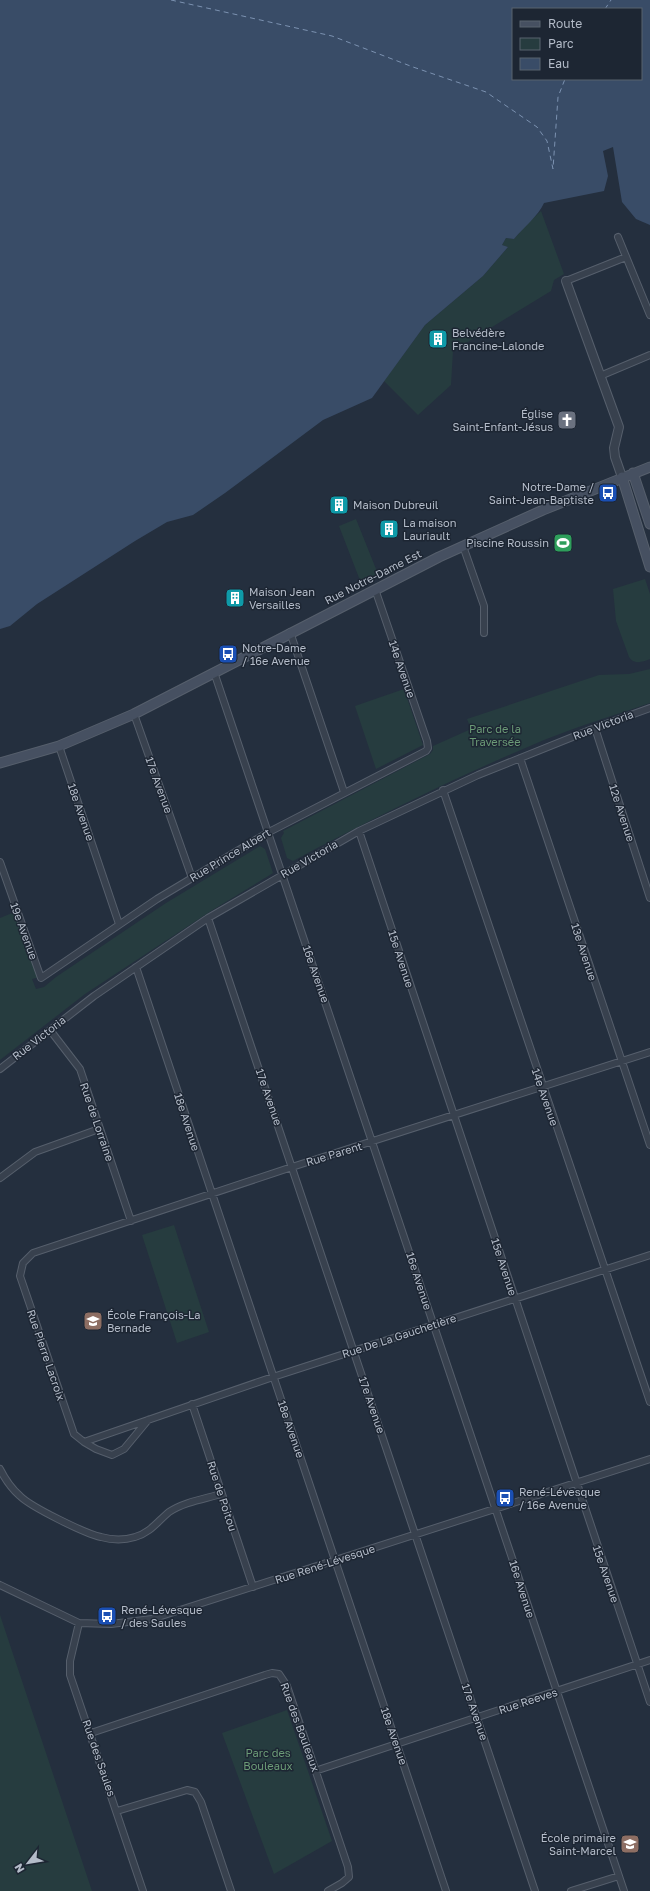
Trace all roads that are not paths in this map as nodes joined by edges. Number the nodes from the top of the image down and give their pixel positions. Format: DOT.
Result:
graph roads {
  1 [pos="618,237"];
  2 [pos="626,257"];
  3 [pos="566,281"];
  4 [pos="650,316"];
  5 [pos="650,356"];
  6 [pos="600,376"];
  7 [pos="650,467"];
  8 [pos="633,473"];
  9 [pos="622,477"];
  10 [pos="650,524"];
  11 [pos="463,546"];
  12 [pos="650,567"];
  13 [pos="375,589"];
  14 [pos="290,632"];
  15 [pos="484,633"];
  16 [pos="214,672"];
  17 [pos="650,708"];
  18 [pos="134,714"];
  19 [pos="595,728"];
  20 [pos="59,746"];
  21 [pos="428,748"];
  22 [pos="520,758"];
  23 [pos="0,763"];
  24 [pos="443,790"];
  25 [pos="344,792"];
  26 [pos="358,831"];
  27 [pos="269,832"];
  28 [pos="0,862"];
  29 [pos="282,874"];
  30 [pos="192,878"];
  31 [pos="650,898"];
  32 [pos="208,918"];
  33 [pos="119,924"];
  34 [pos="136,967"];
  35 [pos="41,978"];
  36 [pos="50,1030"];
  37 [pos="650,1052"];
  38 [pos="621,1061"];
  39 [pos="0,1069"];
  40 [pos="542,1088"];
  41 [pos="453,1116"];
  42 [pos="99,1129"];
  43 [pos="373,1142"];
  44 [pos="650,1145"];
  45 [pos="292,1167"];
  46 [pos="0,1178"];
  47 [pos="211,1193"];
  48 [pos="131,1220"];
  49 [pos="650,1255"];
  50 [pos="23,1263"];
  51 [pos="604,1269"];
  52 [pos="514,1298"];
  53 [pos="434,1325"];
  54 [pos="354,1351"];
  55 [pos="273,1377"];
  56 [pos="650,1402"];
  57 [pos="192,1404"];
  58 [pos="148,1420"];
  59 [pos="84,1442"];
  60 [pos="650,1459"];
  61 [pos="0,1469"];
  62 [pos="576,1483"];
  63 [pos="221,1494"];
  64 [pos="496,1508"];
  65 [pos="416,1535"];
  66 [pos="336,1561"];
  67 [pos="0,1585"];
  68 [pos="253,1587"];
  69 [pos="79,1623"];
  70 [pos="650,1660"];
  71 [pos="637,1665"];
  72 [pos="556,1692"];
  73 [pos="650,1702"];
  74 [pos="477,1718"];
  75 [pos="91,1733"];
  76 [pos="397,1744"];
  77 [pos="315,1771"];
  78 [pos="117,1810"];
  79 [pos="619,1876"];
  80 [pos="143,1891"];
  81 [pos="231,1891"];
  82 [pos="328,1891"];
  83 [pos="446,1891"];
  84 [pos="535,1891"];
  85 [pos="571,1891"];
  86 [pos="624,1891"];
  1 -- 2 [label="street"];
  2 -- 3 [label="street"];
  2 -- 4 [label="street"];
  3 -- 6 [label="street"];
  5 -- 6 [label="street"];
  6 -- 9 [label="street"];
  7 -- 8 [label="main road, Rue Notre-Dame Est"];
  8 -- 9 [label="main road, Rue Notre-Dame Est"];
  8 -- 10 [label="main road"];
  9 -- 11 [label="main road, Rue Notre-Dame Est"];
  9 -- 12 [label="main road"];
  11 -- 13 [label="main road, Rue Notre-Dame Est"];
  11 -- 15 [label="street"];
  13 -- 14 [label="main road, Rue Notre-Dame Est"];
  13 -- 21 [label="street, 14e Avenue"];
  14 -- 16 [label="main road, Rue Notre-Dame Est"];
  14 -- 25 [label="street"];
  16 -- 18 [label="main road, Rue Notre-Dame Est"];
  16 -- 27 [label="street, 16e Avenue"];
  17 -- 19 [label="street, Rue Victoria"];
  18 -- 20 [label="main road, Rue Notre-Dame Est"];
  18 -- 30 [label="street, 17e Avenue"];
  19 -- 22 [label="street, Rue Victoria"];
  19 -- 31 [label="street, 12e Avenue"];
  20 -- 23 [label="main road, Rue Notre-Dame Est"];
  20 -- 33 [label="street, 18e Avenue"];
  21 -- 25 [label="street, Rue Prince Albert"];
  22 -- 24 [label="street, Rue Victoria"];
  22 -- 38 [label="street, 13e Avenue"];
  24 -- 26 [label="street, Rue Victoria"];
  24 -- 40 [label="street, 14e Avenue"];
  25 -- 27 [label="street, Rue Prince Albert"];
  26 -- 29 [label="street, Rue Victoria"];
  26 -- 41 [label="street, 15e Avenue"];
  27 -- 29 [label="street, 16e Avenue"];
  27 -- 30 [label="street, Rue Prince Albert"];
  28 -- 35 [label="street, 19e Avenue"];
  29 -- 32 [label="street, Rue Victoria"];
  29 -- 43 [label="street, 16e Avenue"];
  30 -- 33 [label="street, Rue Prince Albert"];
  32 -- 34 [label="street, Rue Victoria"];
  32 -- 45 [label="street, 17e Avenue"];
  33 -- 35 [label="street, Rue Prince Albert"];
  34 -- 36 [label="street, Rue Victoria"];
  34 -- 47 [label="street, 18e Avenue"];
  36 -- 39 [label="street, Rue Victoria"];
  36 -- 42 [label="street, Rue de Lorraine"];
  37 -- 38 [label="street, Rue Parent"];
  38 -- 40 [label="street, Rue Parent"];
  38 -- 44 [label="street, 13e Avenue"];
  40 -- 41 [label="street, Rue Parent"];
  40 -- 51 [label="street, 14e Avenue"];
  41 -- 43 [label="street, Rue Parent"];
  41 -- 52 [label="street, 15e Avenue"];
  42 -- 46 [label="street"];
  42 -- 48 [label="street, Rue de Lorraine"];
  43 -- 45 [label="street, Rue Parent"];
  43 -- 53 [label="street, 16e Avenue"];
  45 -- 47 [label="street, Rue Parent"];
  45 -- 54 [label="street, 17e Avenue"];
  47 -- 48 [label="street, Rue Parent"];
  47 -- 55 [label="street, 18e Avenue"];
  48 -- 50 [label="street, Rue Parent"];
  49 -- 51 [label="street, Rue De La Gauchetière"];
  50 -- 59 [label="street, Rue Pierre Lacroix"];
  51 -- 52 [label="street, Rue De La Gauchetière"];
  51 -- 56 [label="street, 14e Avenue"];
  52 -- 53 [label="street, Rue De La Gauchetière"];
  52 -- 62 [label="street, 15e Avenue"];
  53 -- 54 [label="street, Rue De La Gauchetière"];
  53 -- 64 [label="street, 16e Avenue"];
  54 -- 55 [label="street, Rue De La Gauchetière"];
  54 -- 65 [label="street, 17e Avenue"];
  55 -- 57 [label="street, Rue De La Gauchetière"];
  55 -- 66 [label="street, 18e Avenue"];
  57 -- 58 [label="street, Rue De La Gauchetière"];
  57 -- 63 [label="street, Rue de Poitou"];
  58 -- 59 [label="street, Rue De La Gauchetière"];
  58 -- 59 [label="street"];
  60 -- 62 [label="street, Rue René-Lévesque"];
  61 -- 63 [label="street"];
  62 -- 64 [label="street, Rue René-Lévesque"];
  62 -- 71 [label="street, 15e Avenue"];
  63 -- 68 [label="street, Rue de Poitou"];
  64 -- 65 [label="street, Rue René-Lévesque"];
  64 -- 72 [label="street, 16e Avenue"];
  65 -- 66 [label="street, Rue René-Lévesque"];
  65 -- 74 [label="street, 17e Avenue"];
  66 -- 68 [label="street, Rue René-Lévesque"];
  66 -- 76 [label="street, 18e Avenue"];
  67 -- 69 [label="street, Rue René-Lévesque"];
  68 -- 69 [label="street, Rue René-Lévesque"];
  69 -- 75 [label="street, Rue des Saules"];
  70 -- 71 [label="street, Rue Reeves"];
  71 -- 72 [label="street, Rue Reeves"];
  71 -- 73 [label="street, 15e Avenue"];
  72 -- 74 [label="street, Rue Reeves"];
  72 -- 79 [label="street, 16e Avenue"];
  74 -- 76 [label="street, Rue Reeves"];
  74 -- 84 [label="street, 17e Avenue"];
  75 -- 77 [label="street, Rue des Bouleaux"];
  75 -- 78 [label="street, Rue des Saules"];
  76 -- 77 [label="street, Rue Reeves"];
  76 -- 83 [label="street, 18e Avenue"];
  77 -- 82 [label="street, Rue des Bouleaux"];
  78 -- 80 [label="street, Rue des Saules"];
  78 -- 81 [label="street"];
  79 -- 85 [label="street"];
  79 -- 86 [label="street, 16e Avenue"];
}
